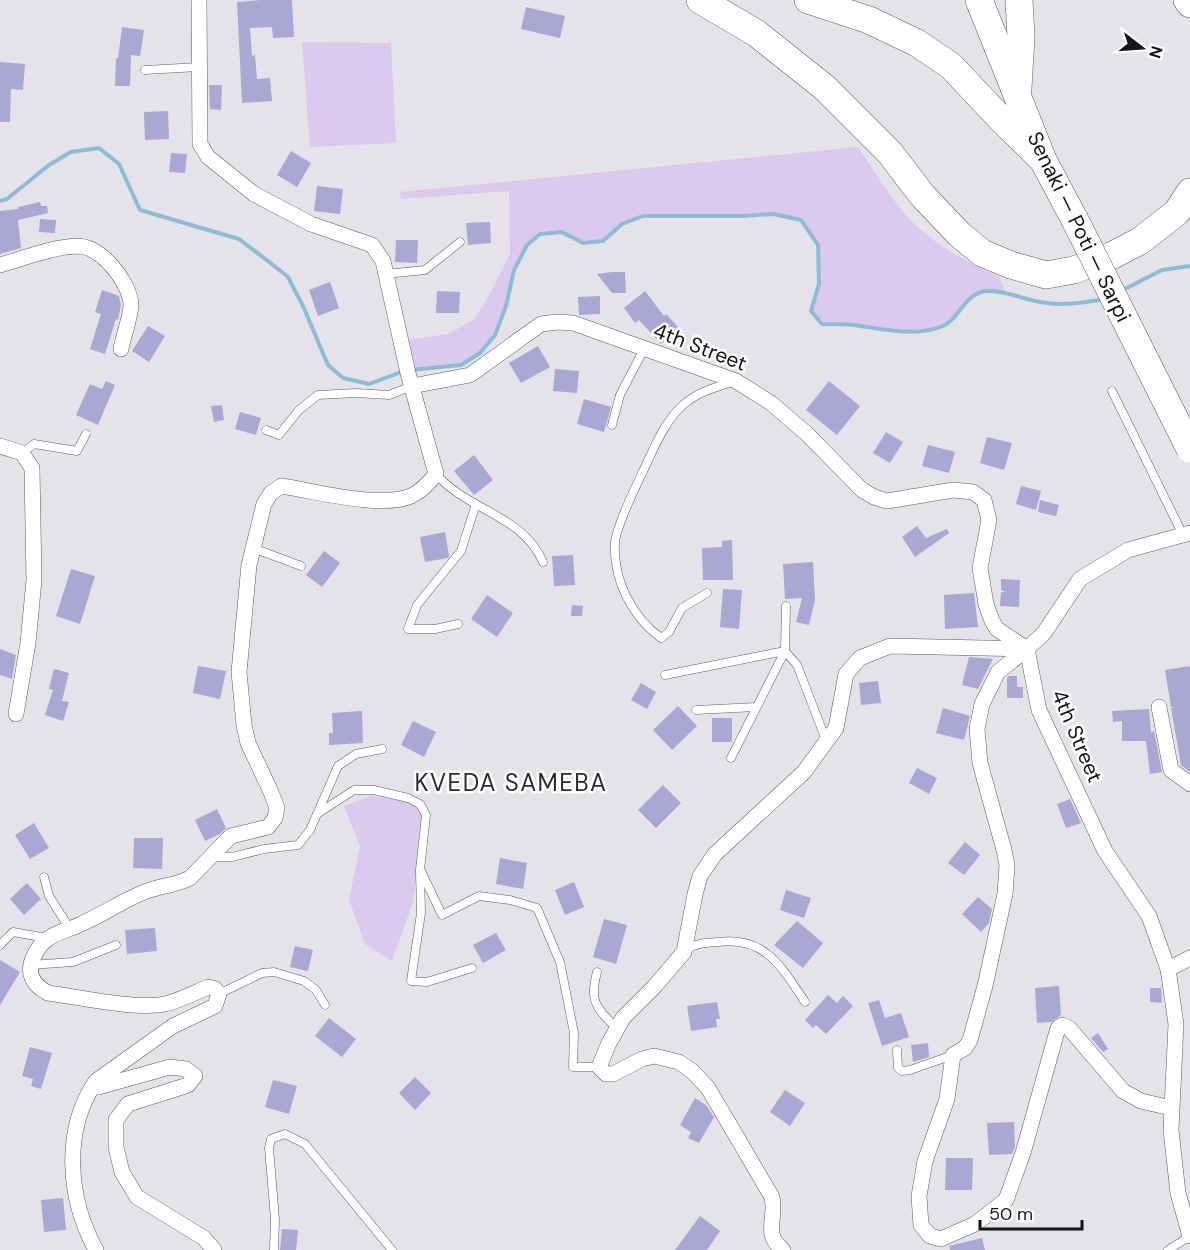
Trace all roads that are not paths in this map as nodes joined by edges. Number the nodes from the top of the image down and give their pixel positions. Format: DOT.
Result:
graph roads {
  1 [pos="199,0"];
  2 [pos="700,0"];
  3 [pos="808,0"];
  4 [pos="979,0"];
  5 [pos="1019,0"];
  6 [pos="1187,0"];
  7 [pos="1190,4"];
  8 [pos="199,67"];
  9 [pos="145,70"];
  10 [pos="1017,95"];
  11 [pos="1043,160"];
  12 [pos="1190,192"];
  13 [pos="460,242"];
  14 [pos="0,265"];
  15 [pos="386,274"];
  16 [pos="644,349"];
  17 [pos="121,350"];
  18 [pos="408,373"];
  19 [pos="736,381"];
  20 [pos="1112,391"];
  21 [pos="612,425"];
  22 [pos="266,430"];
  23 [pos="86,434"];
  24 [pos="0,446"];
  25 [pos="1190,449"];
  26 [pos="22,453"];
  27 [pos="436,474"];
  28 [pos="476,504"];
  29 [pos="1187,534"];
  30 [pos="253,548"];
  31 [pos="543,562"];
  32 [pos="301,566"];
  33 [pos="707,593"];
  34 [pos="786,606"];
  35 [pos="459,624"];
  36 [pos="1028,649"];
  37 [pos="785,651"];
  38 [pos="665,675"];
  39 [pos="756,707"];
  40 [pos="1159,707"];
  41 [pos="696,710"];
  42 [pos="16,714"];
  43 [pos="826,741"];
  44 [pos="382,749"];
  45 [pos="731,758"];
  46 [pos="1190,784"];
  47 [pos="317,814"];
  48 [pos="209,857"];
  49 [pos="420,870"];
  50 [pos="44,877"];
  51 [pos="70,929"];
  52 [pos="47,938"];
  53 [pos="0,945"];
  54 [pos="116,945"];
  55 [pos="684,952"];
  56 [pos="1190,958"];
  57 [pos="30,965"];
  58 [pos="472,968"];
  59 [pos="1168,969"];
  60 [pos="597,972"];
  61 [pos="219,994"];
  62 [pos="805,1002"];
  63 [pos="325,1005"];
  64 [pos="616,1028"];
  65 [pos="897,1050"];
  66 [pos="953,1055"];
  67 [pos="599,1067"];
  68 [pos="89,1090"];
  69 [pos="1170,1108"];
  70 [pos="1190,1236"];
  71 [pos="96,1250"];
  72 [pos="214,1250"];
  73 [pos="274,1250"];
  74 [pos="392,1250"];
  75 [pos="783,1250"];
  76 [pos="1168,1250"];
  1 -- 8 [label="street"];
  2 -- 12 [label="highway"];
  3 -- 11 [label="highway"];
  4 -- 10 [label="highway, Senaki — Poti — Sarpi"];
  5 -- 10 [label="highway"];
  6 -- 7 [label="highway"];
  8 -- 9 [label="lane"];
  8 -- 15 [label="street"];
  10 -- 11 [label="highway, Senaki — Poti — Sarpi"];
  11 -- 25 [label="highway, Senaki — Poti — Sarpi, bridge"];
  13 -- 15 [label="lane"];
  14 -- 17 [label="street"];
  15 -- 18 [label="street"];
  16 -- 18 [label="street, 4th Street"];
  16 -- 19 [label="street, 4th Street"];
  16 -- 21 [label="lane"];
  18 -- 22 [label="lane"];
  18 -- 27 [label="street"];
  19 -- 33 [label="lane"];
  19 -- 36 [label="street, 4th Street"];
  20 -- 29 [label="lane"];
  23 -- 26 [label="lane"];
  24 -- 26 [label="street"];
  26 -- 42 [label="street"];
  27 -- 28 [label="lane"];
  27 -- 30 [label="street"];
  28 -- 31 [label="lane"];
  28 -- 35 [label="lane"];
  29 -- 36 [label="street"];
  30 -- 32 [label="lane"];
  30 -- 48 [label="street"];
  34 -- 37 [label="lane"];
  36 -- 43 [label="street"];
  36 -- 59 [label="street, 4th Street"];
  36 -- 66 [label="street"];
  37 -- 38 [label="lane"];
  37 -- 39 [label="lane"];
  37 -- 43 [label="lane"];
  39 -- 41 [label="lane"];
  39 -- 45 [label="lane"];
  40 -- 46 [label="street"];
  43 -- 55 [label="street"];
  44 -- 47 [label="lane"];
  47 -- 48 [label="lane"];
  47 -- 49 [label="lane"];
  48 -- 51 [label="street"];
  49 -- 58 [label="lane"];
  49 -- 67 [label="lane"];
  50 -- 51 [label="lane"];
  51 -- 52 [label="street"];
  52 -- 53 [label="lane"];
  52 -- 57 [label="street"];
  54 -- 57 [label="lane"];
  55 -- 62 [label="lane"];
  55 -- 64 [label="street"];
  56 -- 59 [label="street"];
  57 -- 61 [label="street"];
  59 -- 69 [label="street, 4th Street"];
  60 -- 64 [label="lane"];
  61 -- 63 [label="lane"];
  61 -- 68 [label="street"];
  64 -- 67 [label="street"];
  65 -- 66 [label="lane"];
  66 -- 69 [label="street"];
  67 -- 75 [label="street"];
  68 -- 71 [label="street"];
  68 -- 72 [label="street"];
  69 -- 70 [label="street, 4th Street"];
  70 -- 76 [label="lane"];
  73 -- 74 [label="lane"];
}
